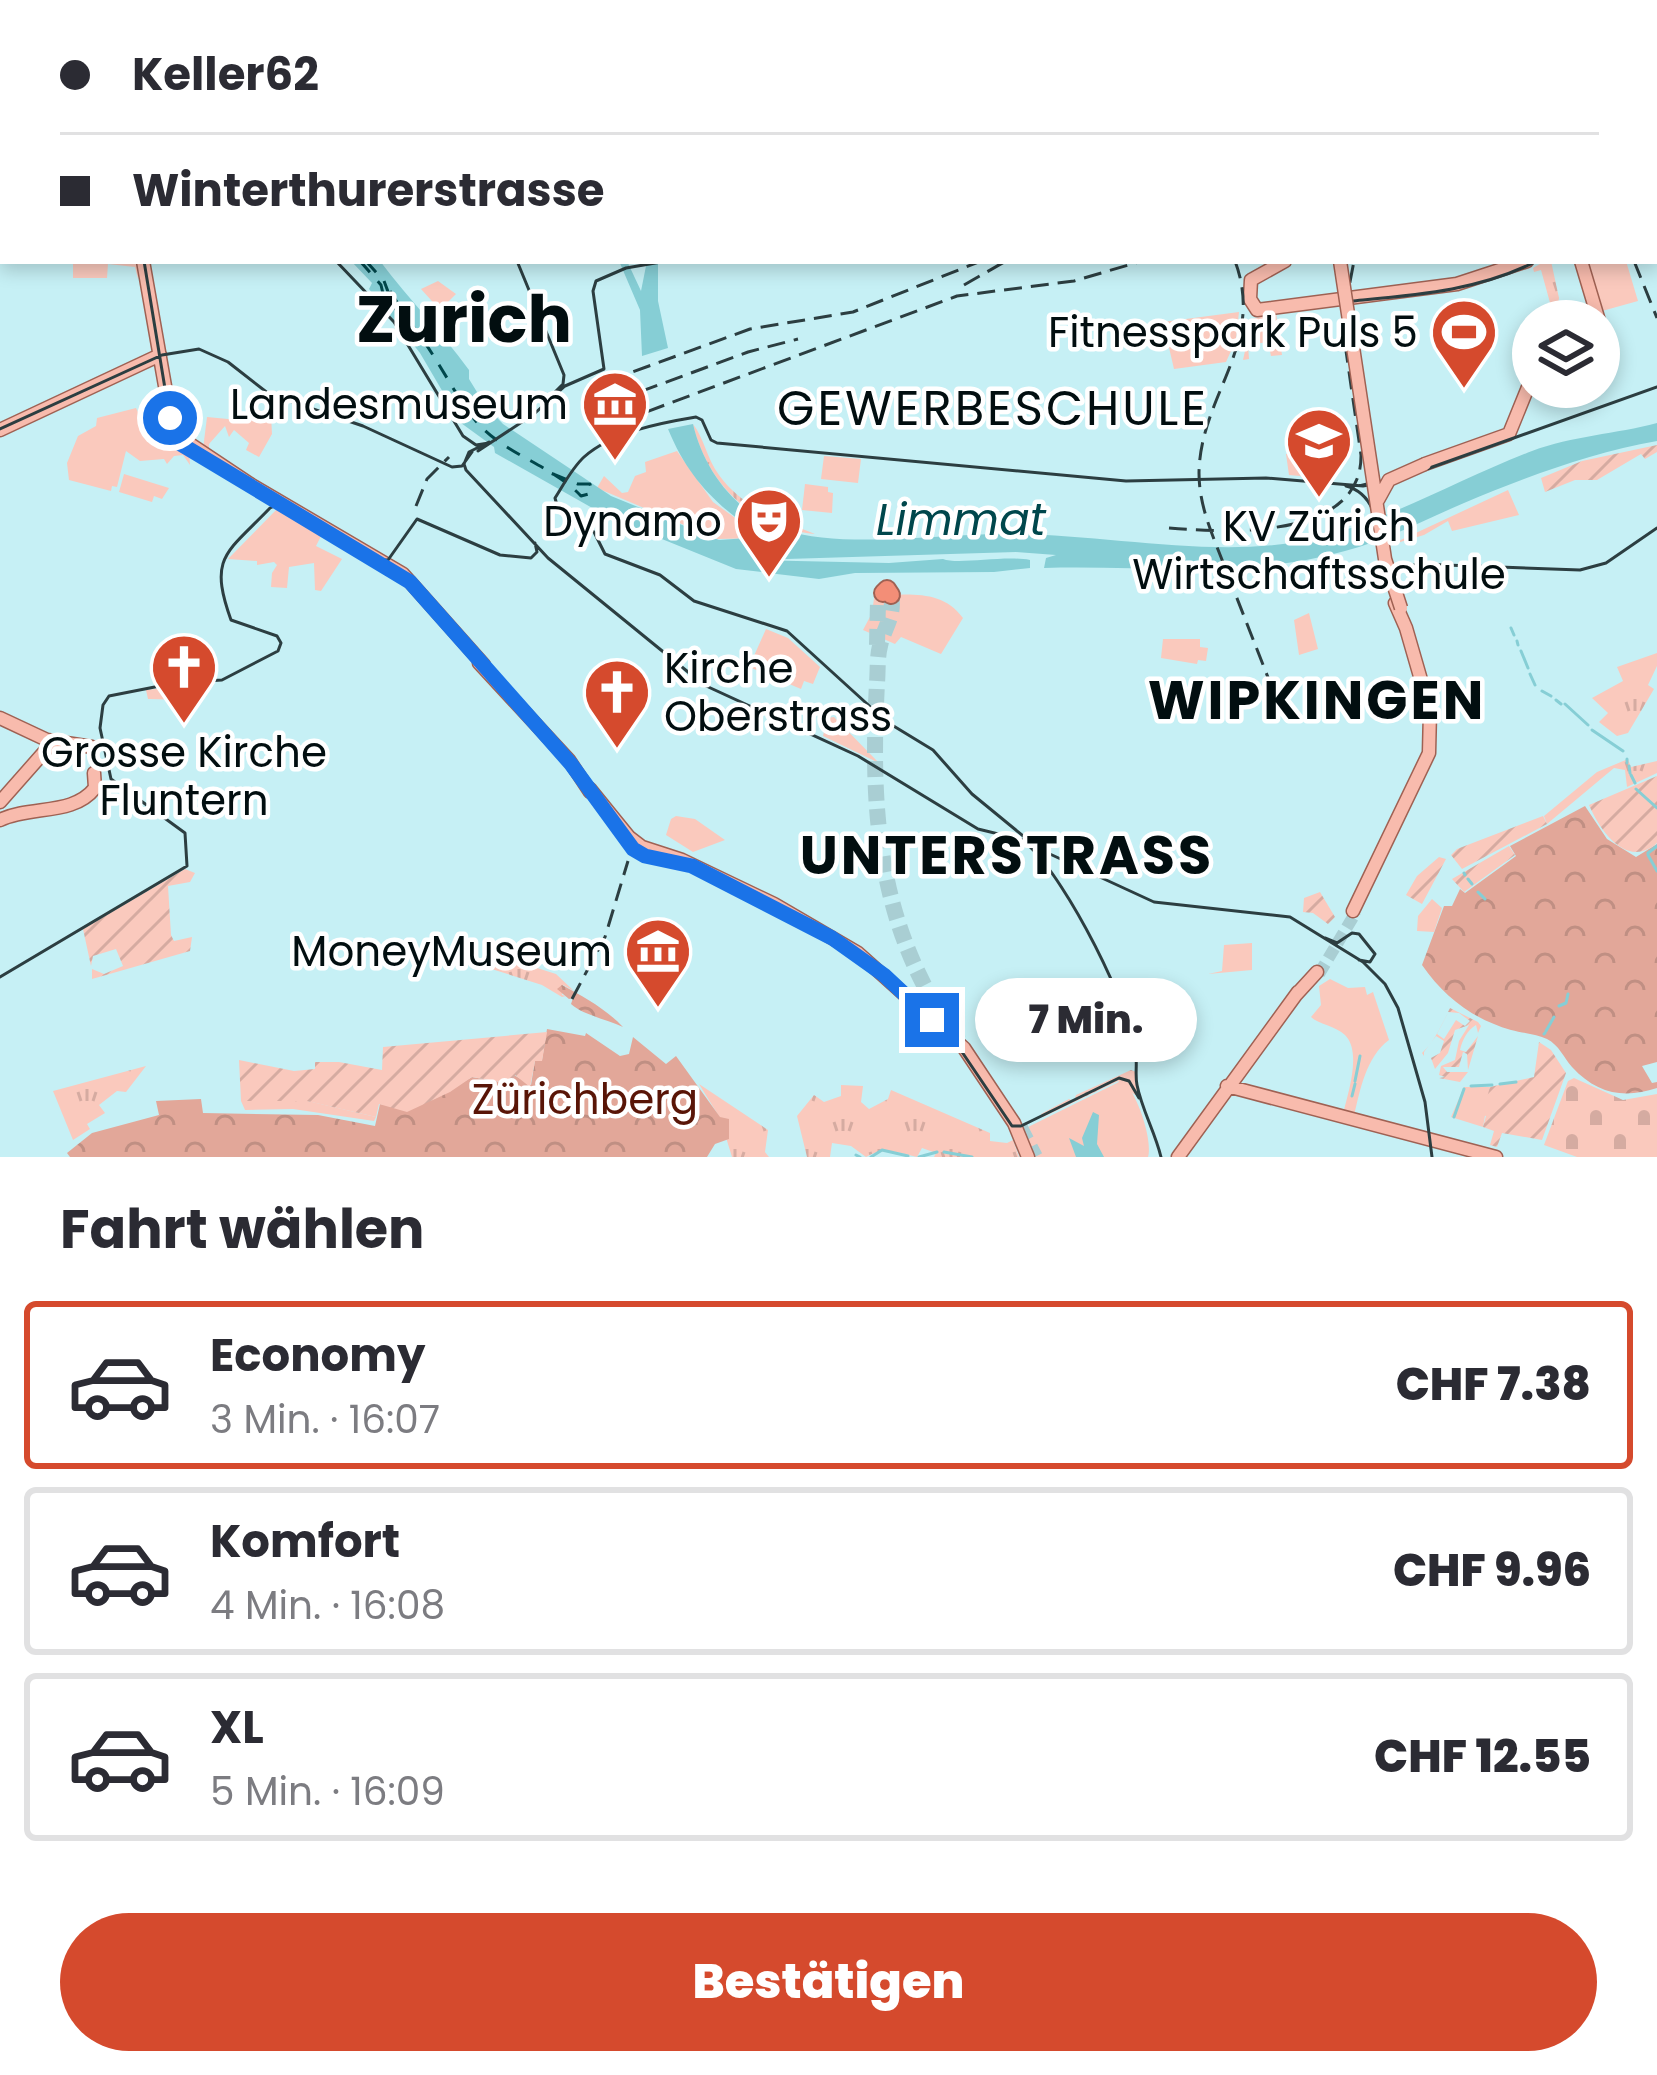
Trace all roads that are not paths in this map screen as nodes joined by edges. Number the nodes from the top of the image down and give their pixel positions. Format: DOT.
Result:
graph roads {
  1 [pos="145,264"];
  2 [pos="1281,264"];
  3 [pos="1336,264"];
  4 [pos="1336,264"];
  5 [pos="1507,264"];
  6 [pos="1518,264"];
  7 [pos="1582,264"];
  8 [pos="1340,297"];
  9 [pos="1593,300"];
  10 [pos="160,355"];
  11 [pos="1520,408"];
  12 [pos="0,428"];
  13 [pos="1377,507"];
  14 [pos="1402,615"];
  15 [pos="0,718"];
  16 [pos="53,742"];
  17 [pos="92,747"];
  18 [pos="94,773"];
  19 [pos="0,802"];
  20 [pos="0,820"];
  21 [pos="1354,912"];
  22 [pos="938,1026"];
  23 [pos="1232,1084"];
  24 [pos="1026,1157"];
  25 [pos="1180,1157"];
  26 [pos="1492,1157"];
  1 -- 10 [label="main road"];
  2 -- 8 [label="main road"];
  3 -- 13 [label="main road, bridge"];
  4 -- 14 [label="main road, bridge"];
  5 -- 8 [label="main road"];
  6 -- 8 [label="main road"];
  7 -- 9 [label="main road"];
  10 -- 12 [label="main road"];
  10 -- 22 [label="main road"];
  11 -- 13 [label="main road, bridge"];
  13 -- 14 [label="main road, bridge"];
  14 -- 21 [label="main road"];
  15 -- 16 [label="main road"];
  16 -- 17 [label="main road"];
  16 -- 19 [label="main road"];
  18 -- 20 [label="main road"];
  22 -- 24 [label="main road"];
  22 -- 24 [label="main road"];
  23 -- 23 [label="main road"];
  23 -- 25 [label="main road"];
  23 -- 26 [label="main road"];
}
